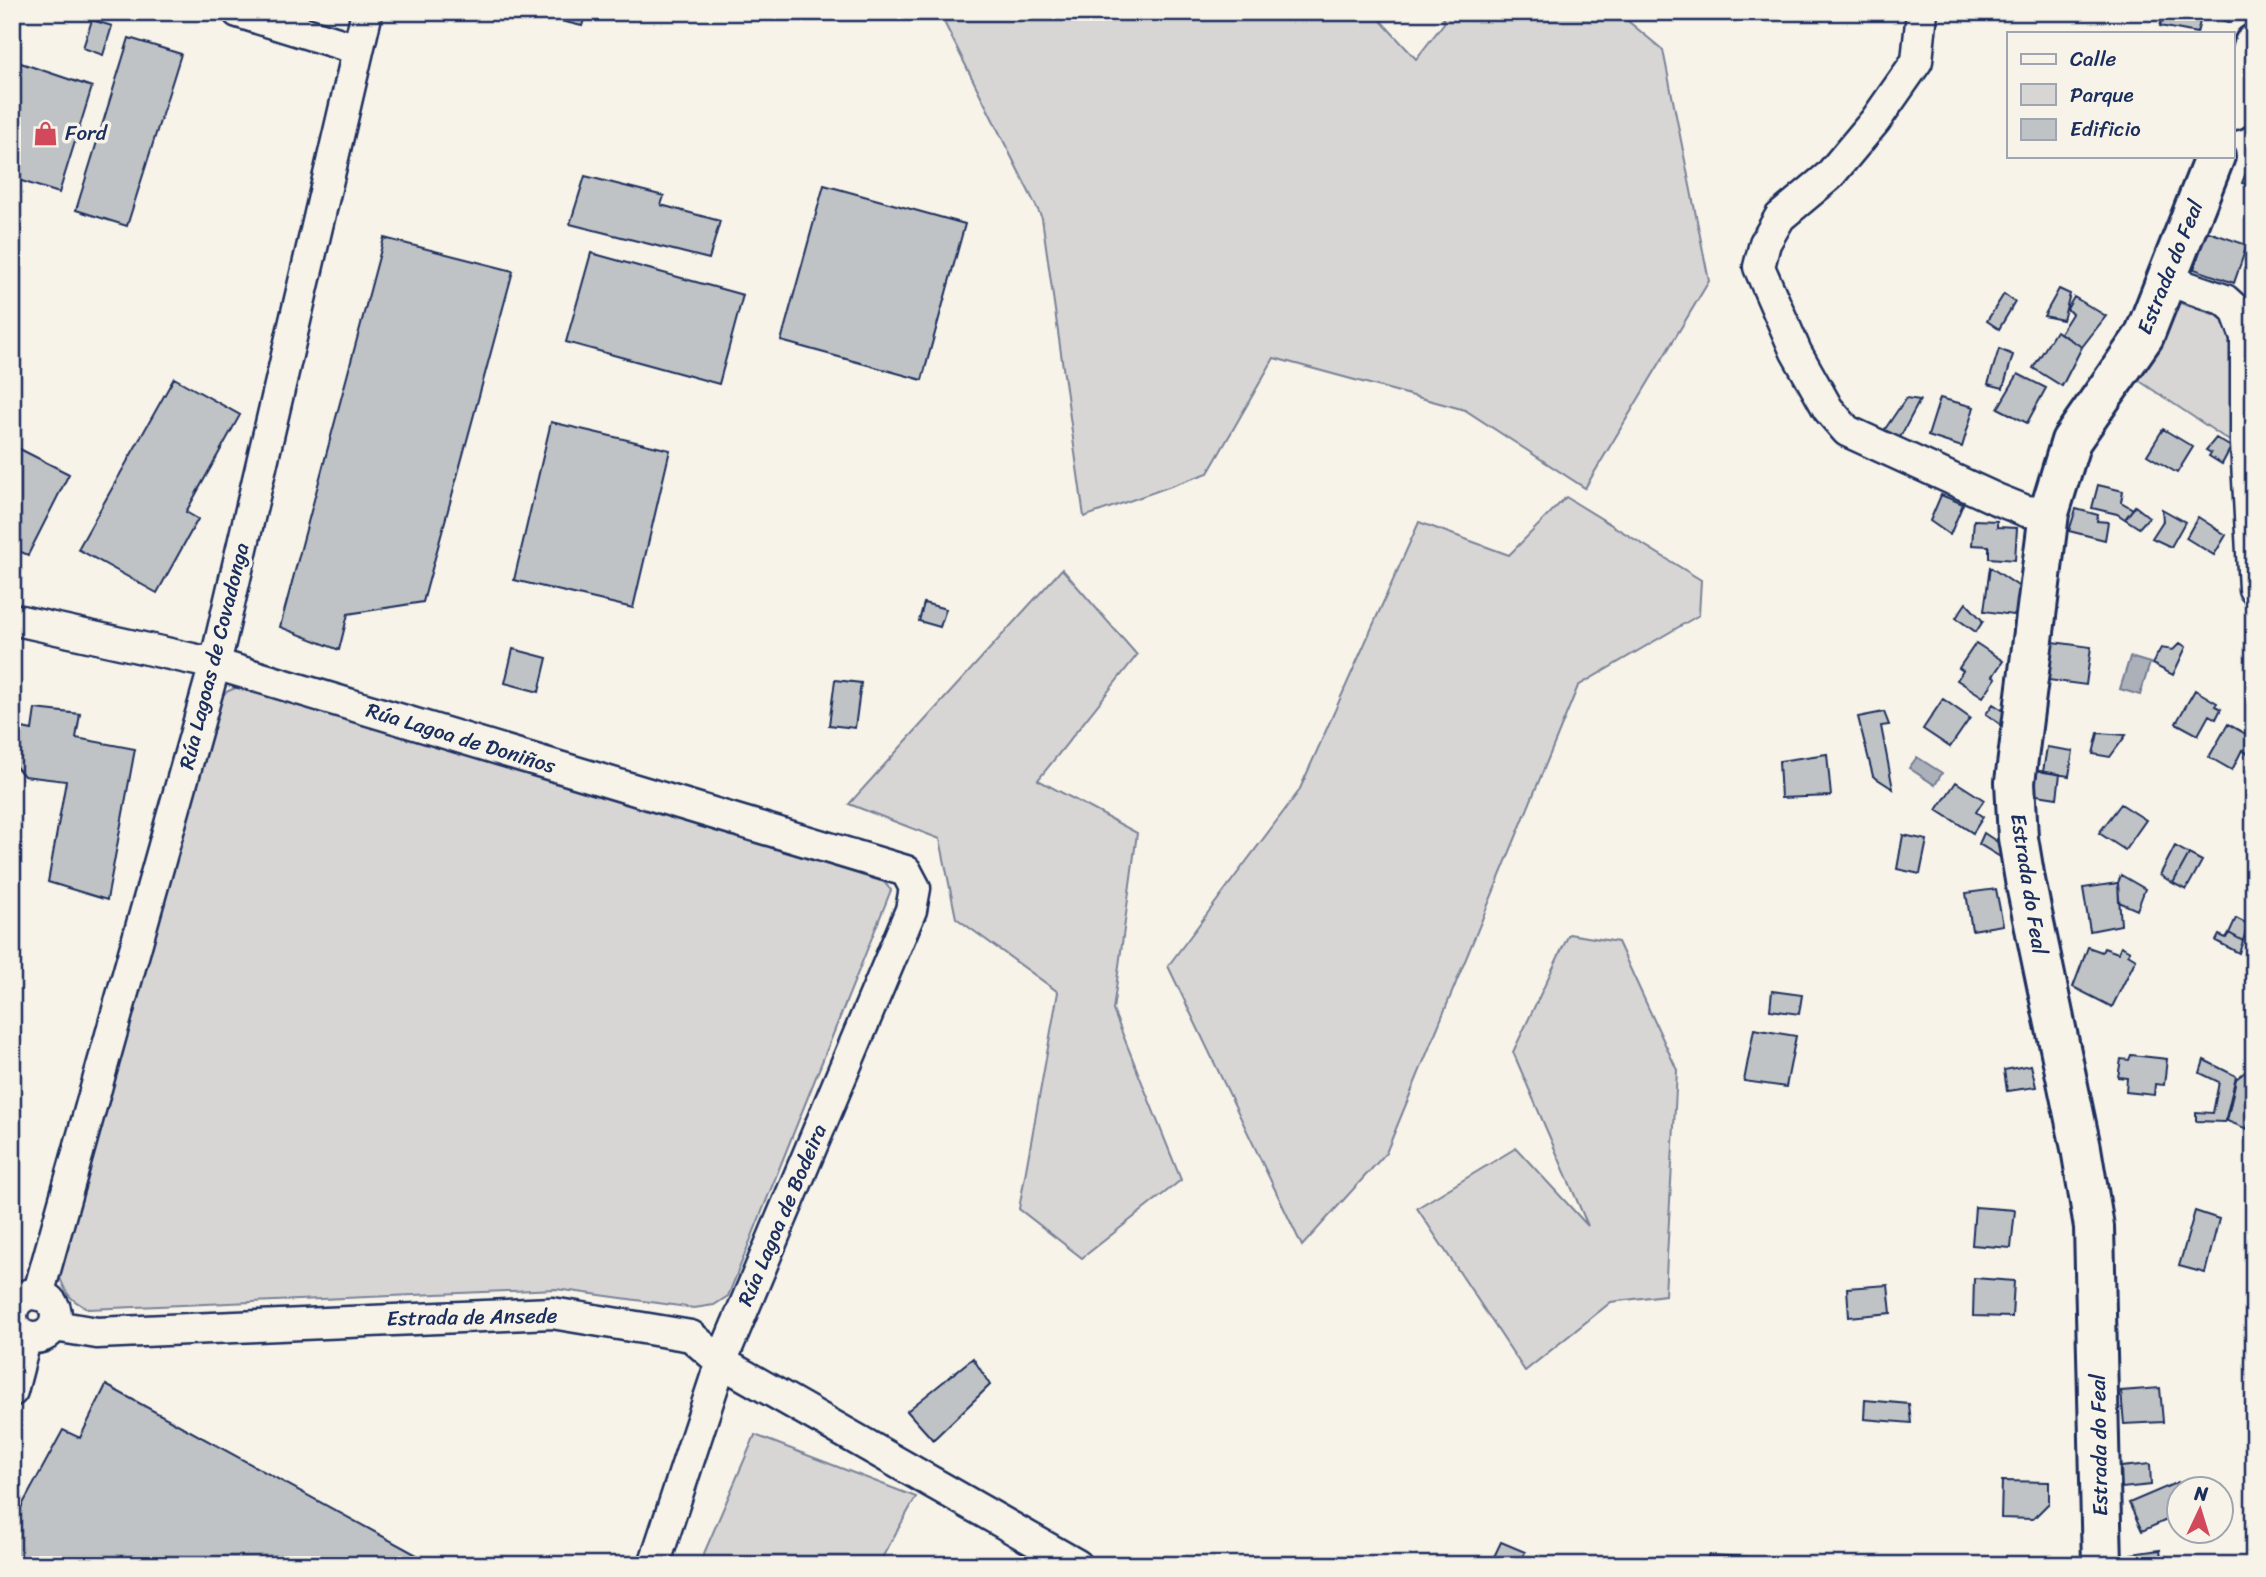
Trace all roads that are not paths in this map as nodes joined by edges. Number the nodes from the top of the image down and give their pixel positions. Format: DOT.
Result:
graph roads {
  1 [pos="238,12"];
  2 [pos="367,12"];
  3 [pos="1922,12"];
  4 [pos="2254,44"];
  5 [pos="357,48"];
  6 [pos="2234,107"];
  7 [pos="2214,158"];
  8 [pos="2167,280"];
  9 [pos="2049,513"];
  10 [pos="2254,589"];
  11 [pos="12,619"];
  12 [pos="215,664"];
  13 [pos="906,871"];
  14 [pos="22,1302"];
  15 [pos="54,1326"];
  16 [pos="26,1337"];
  17 [pos="720,1362"];
  18 [pos="12,1391"];
  19 [pos="654,1565"];
  20 [pos="1077,1565"];
  21 [pos="2102,1565"];
  1 -- 5 [label="street"];
  2 -- 5 [label="street, Rúa Lagoas de Covadonga"];
  3 -- 9 [label="street"];
  4 -- 6 [label="main road"];
  5 -- 12 [label="street, Rúa Lagoas de Covadonga"];
  7 -- 8 [label="main road, Estrada do Feal"];
  8 -- 9 [label="main road, Estrada do Feal"];
  8 -- 10 [label="street"];
  9 -- 21 [label="main road, Estrada do Feal"];
  11 -- 12 [label="street, Rúa Lagoa de Doniños"];
  12 -- 13 [label="street, Rúa Lagoa de Doniños"];
  12 -- 14 [label="street, Rúa Lagoas de Covadonga"];
  13 -- 17 [label="street, Rúa Lagoa de Bodeira"];
  14 -- 15 [label="street"];
  14 -- 16 [label="street"];
  15 -- 16 [label="street"];
  15 -- 17 [label="street, Estrada de Ansede"];
  16 -- 18 [label="street"];
  17 -- 19 [label="street, Rúa Lagoa de Bodeira"];
  17 -- 20 [label="street, Estrada de Ansede"];
}
